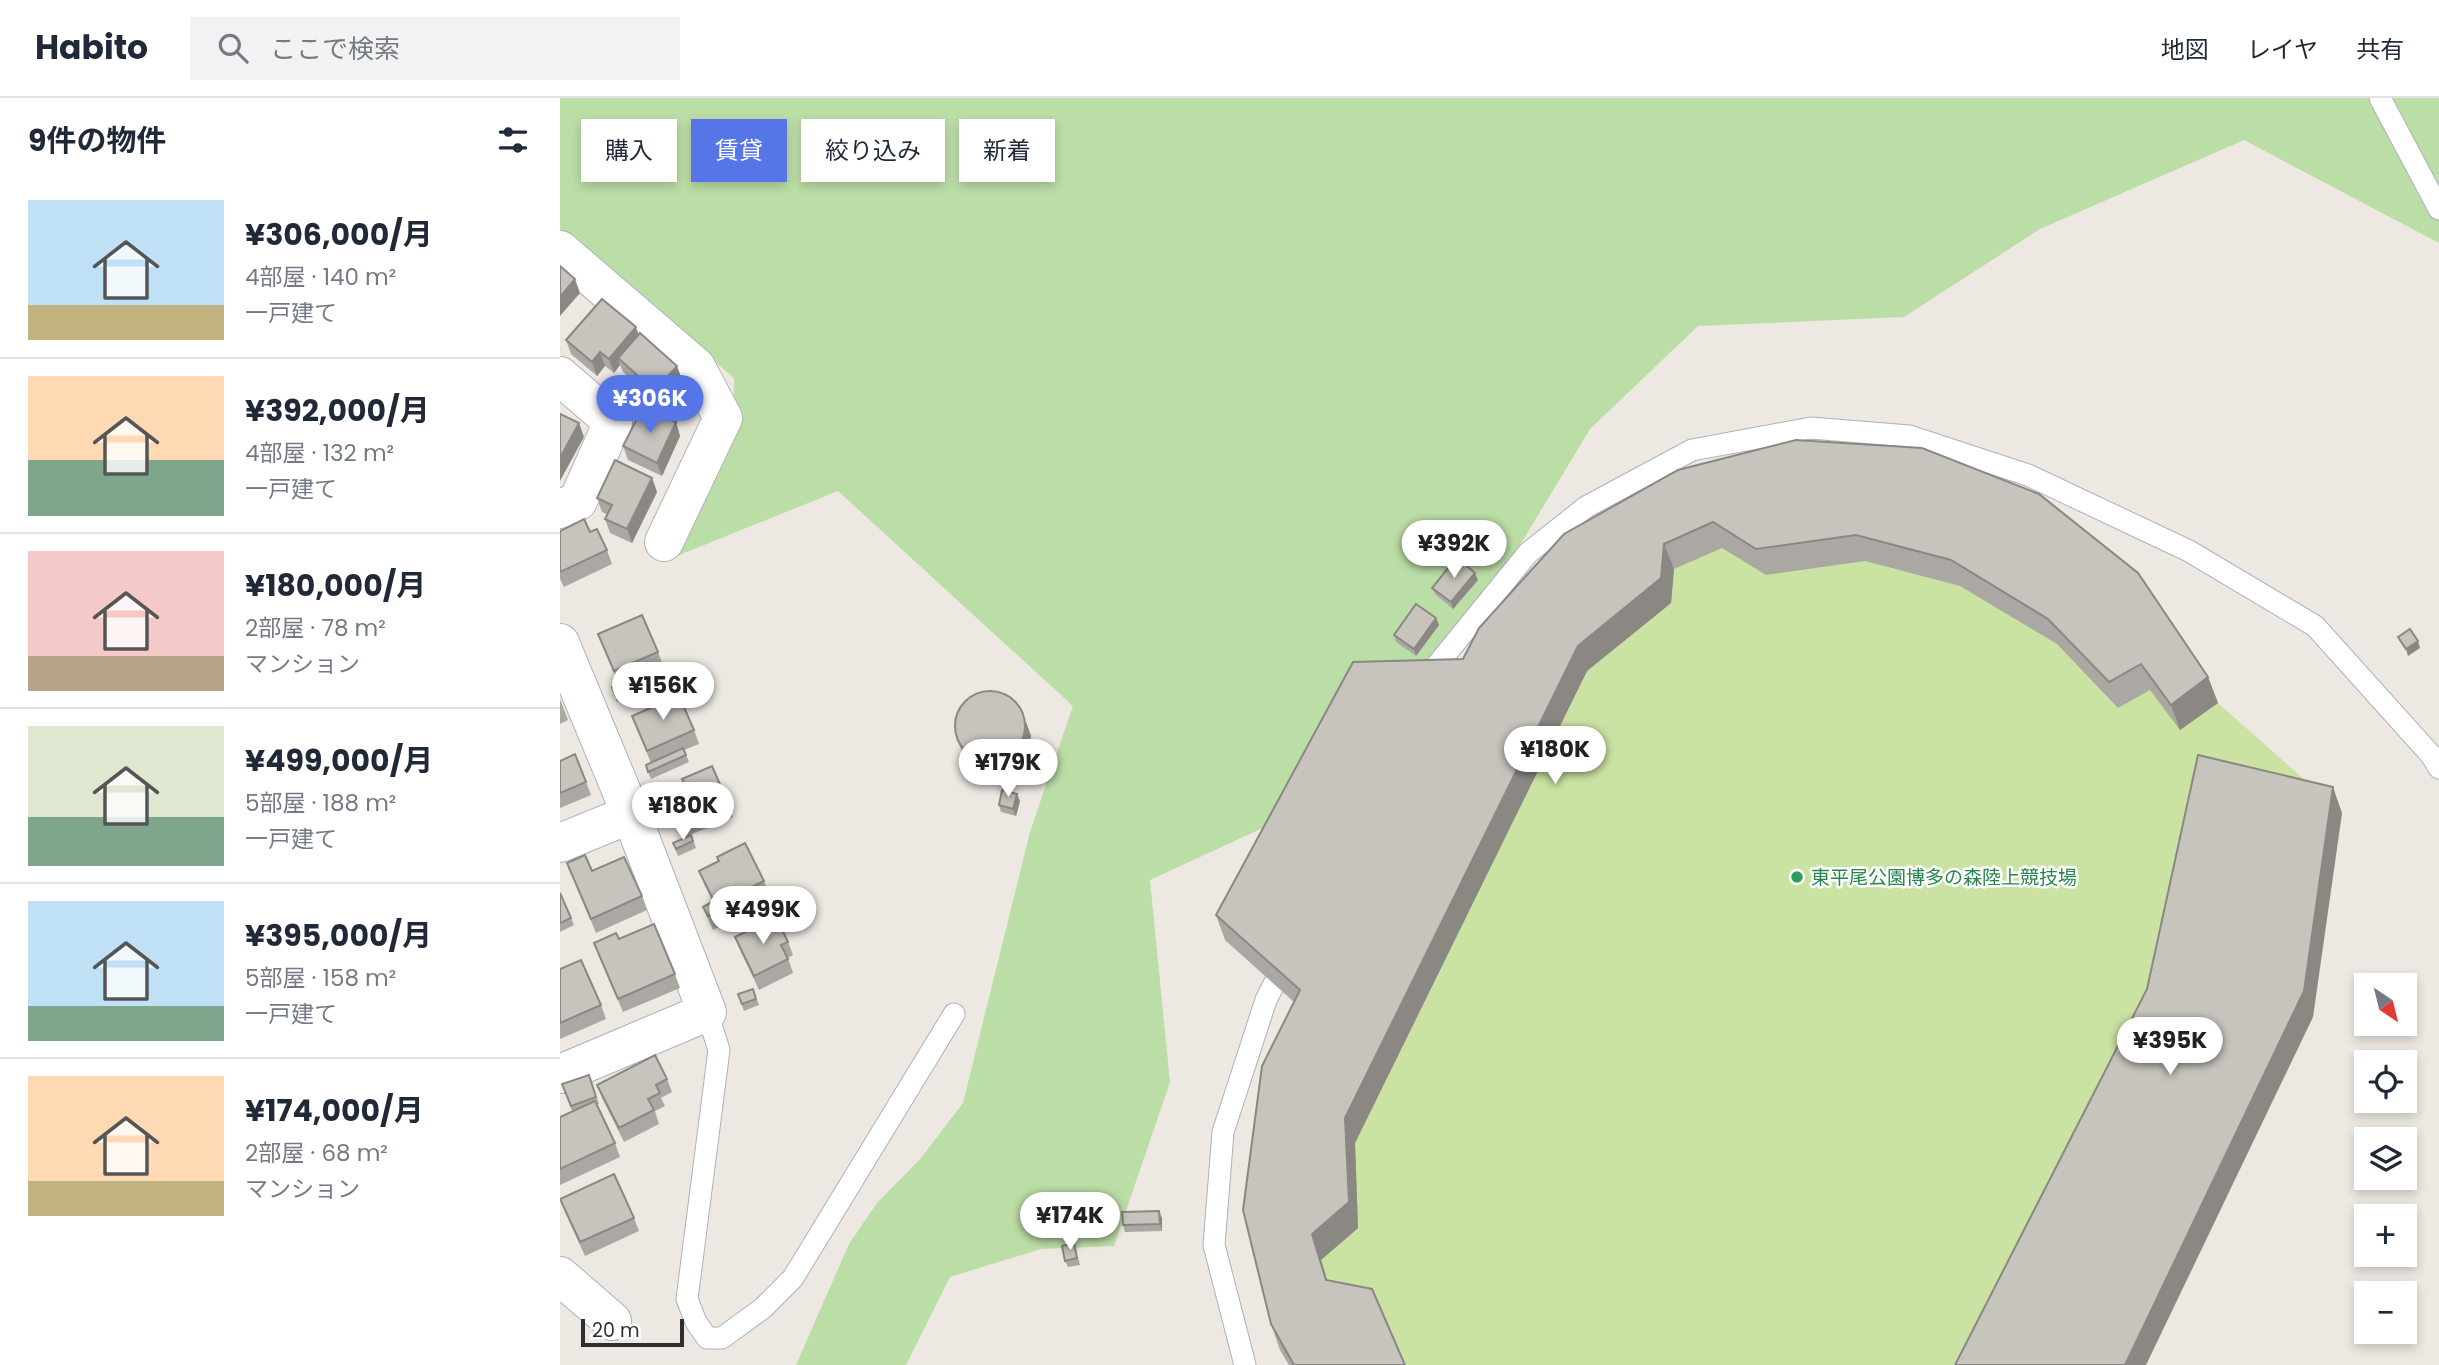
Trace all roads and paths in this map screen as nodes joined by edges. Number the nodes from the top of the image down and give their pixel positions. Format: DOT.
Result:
graph roads {
  1 [pos="2380,98"];
  2 [pos="2439,209"];
  3 [pos="560,250"];
  4 [pos="560,376"];
  5 [pos="560,509"];
  6 [pos="664,542"];
  7 [pos="560,643"];
  8 [pos="1427,686"];
  9 [pos="2439,768"];
  10 [pos="631,814"];
  11 [pos="560,842"];
  12 [pos="1275,984"];
  13 [pos="707,1012"];
  14 [pos="954,1014"];
  15 [pos="560,1074"];
  16 [pos="560,1276"];
  17 [pos="612,1321"];
  18 [pos="1245,1365"];
  1 -- 2 [label="lane"];
  3 -- 6 [label="street"];
  4 -- 5 [label="street"];
  7 -- 10 [label="street"];
  8 -- 9 [label="lane"];
  10 -- 11 [label="street"];
  10 -- 13 [label="street"];
  12 -- 18 [label="lane"];
  13 -- 14 [label="lane"];
  13 -- 15 [label="street"];
  16 -- 17 [label="street"];
}
